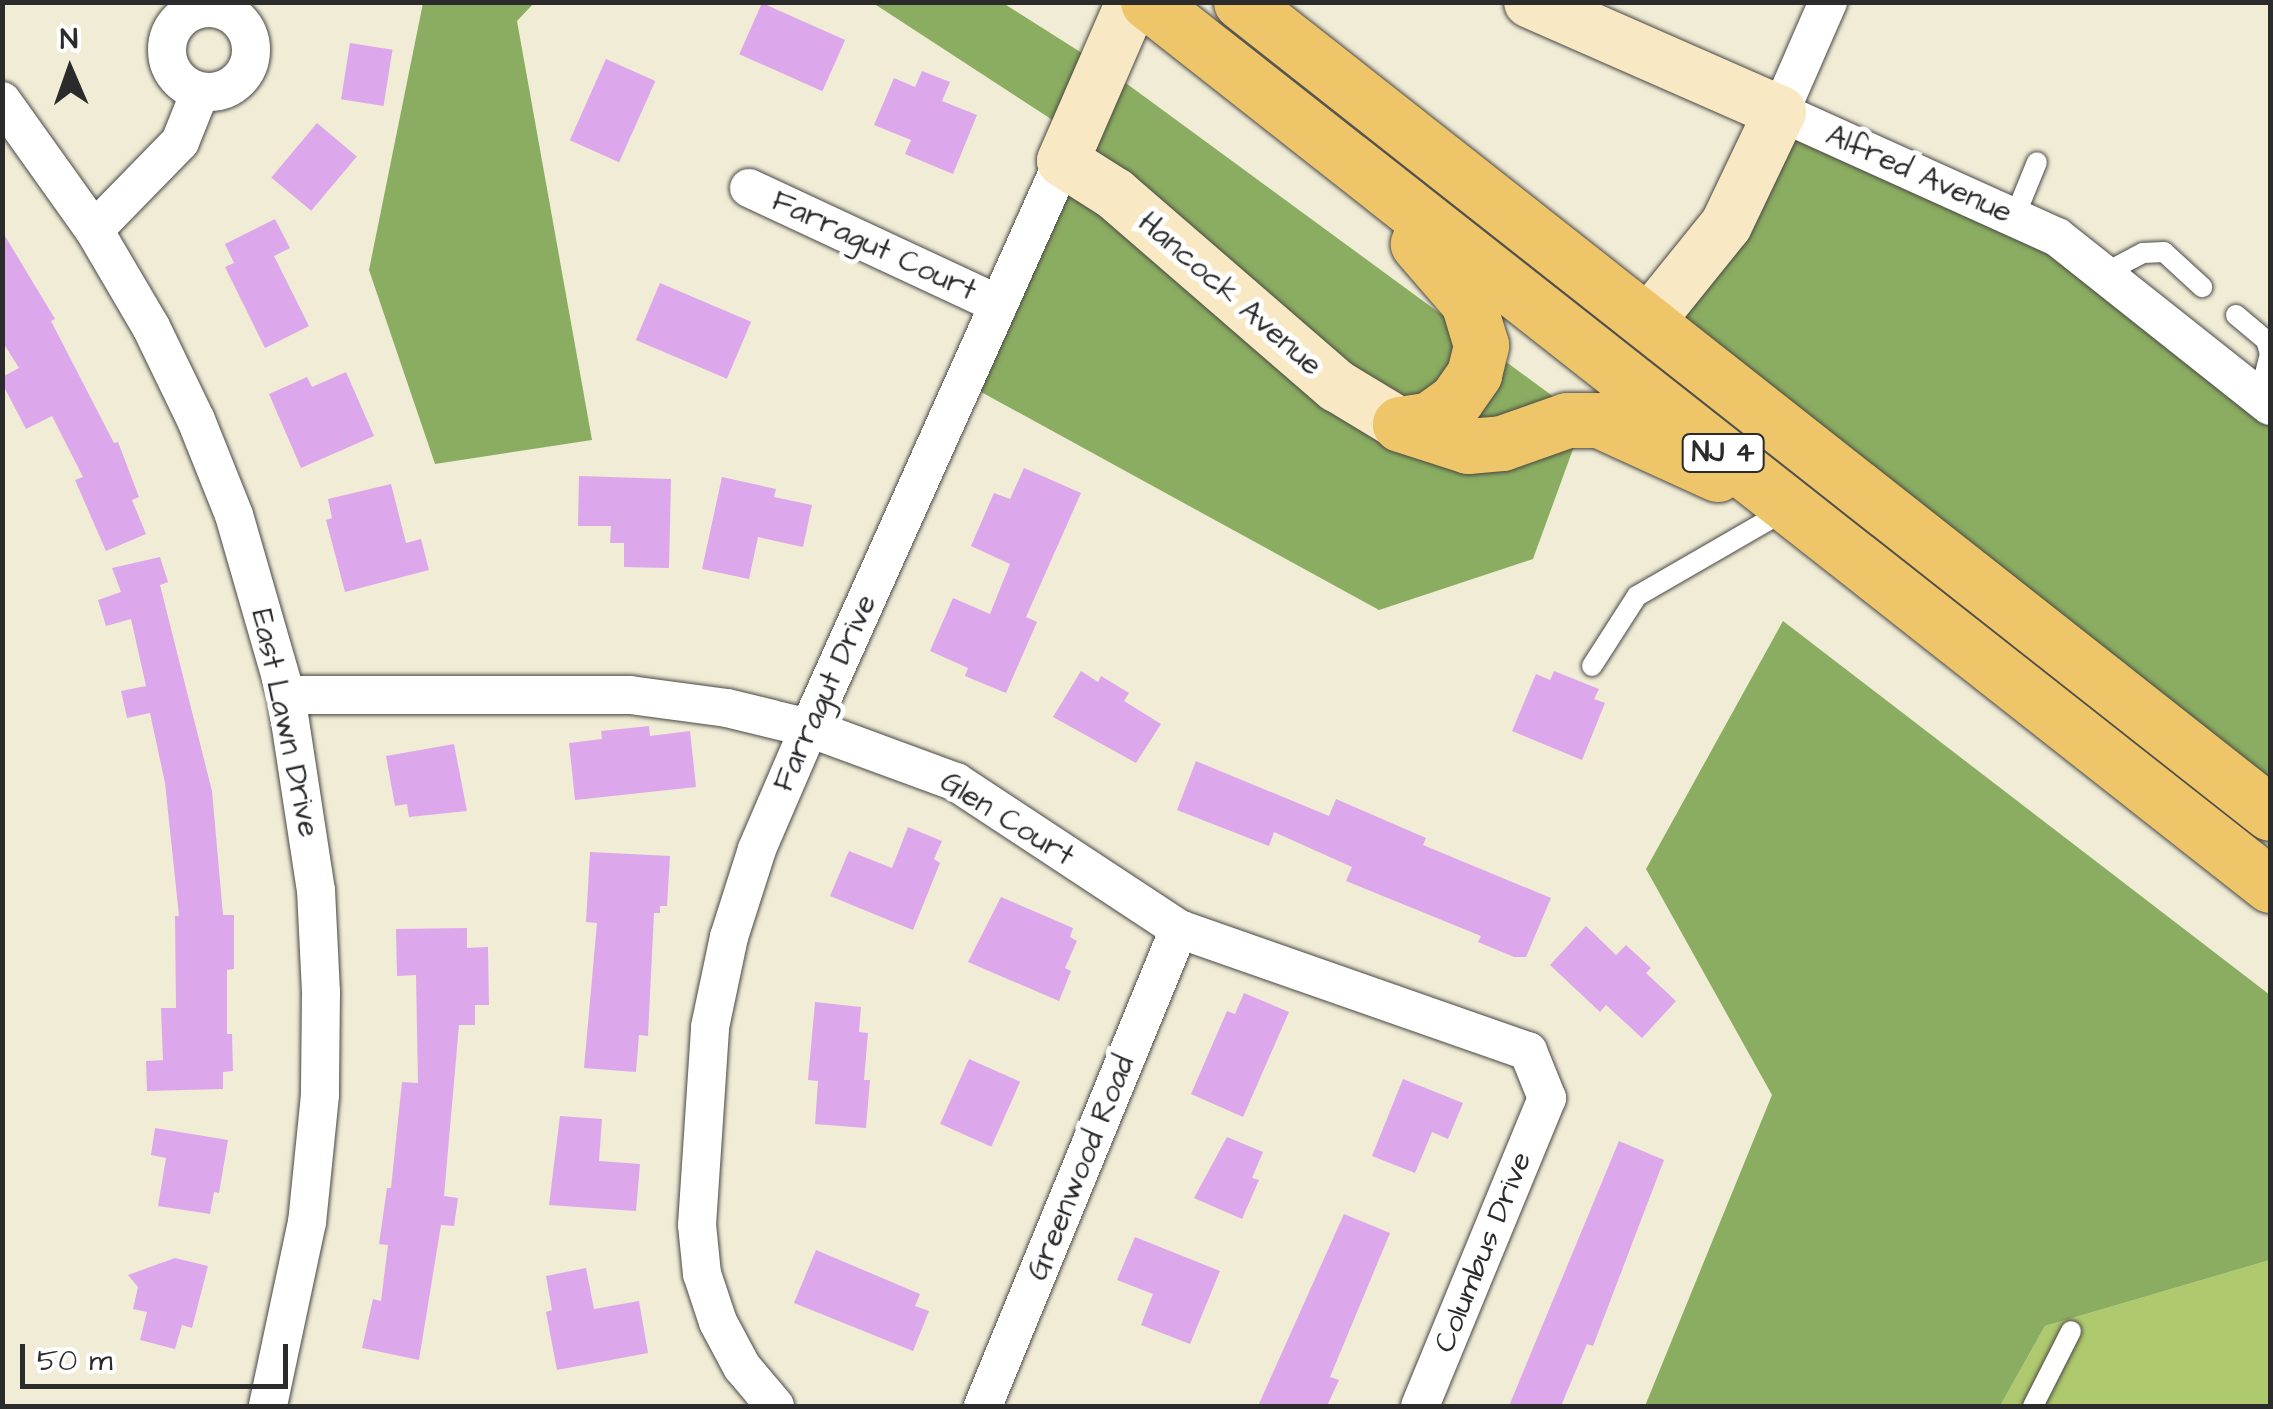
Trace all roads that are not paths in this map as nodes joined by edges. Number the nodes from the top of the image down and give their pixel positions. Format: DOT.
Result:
graph roads {
  1 [pos="1241,2"];
  2 [pos="1530,2"];
  3 [pos="1828,2"];
  4 [pos="1152,9"];
  5 [pos="200,92"];
  6 [pos="2,101"];
  7 [pos="1780,112"];
  8 [pos="1300,118"];
  9 [pos="1063,161"];
  10 [pos="2037,162"];
  11 [pos="749,188"];
  12 [pos="2014,216"];
  13 [pos="94,230"];
  14 [pos="2105,273"];
  15 [pos="2202,287"];
  16 [pos="998,304"];
  17 [pos="2236,315"];
  18 [pos="1647,323"];
  19 [pos="2265,401"];
  20 [pos="1400,424"];
  21 [pos="1792,507"];
  22 [pos="1592,666"];
  23 [pos="286,695"];
  24 [pos="810,728"];
  25 [pos="2270,813"];
  26 [pos="2270,885"];
  27 [pos="1179,929"];
  28 [pos="1547,1098"];
  29 [pos="2071,1331"];
  30 [pos="268,1406"];
  31 [pos="775,1406"];
  32 [pos="983,1406"];
  33 [pos="1420,1406"];
  34 [pos="2034,1406"];
  1 -- 18 [label="highway, NJ 4"];
  2 -- 7 [label="street, Alfred Avenue"];
  3 -- 7 [label="street"];
  4 -- 8 [label="highway, NJ 4"];
  4 -- 9 [label="street, Farragut Drive"];
  5 -- 13 [label="street"];
  6 -- 13 [label="street, East Lawn Drive"];
  7 -- 12 [label="street, Alfred Avenue"];
  7 -- 18 [label="street"];
  8 -- 20 [label="highway"];
  8 -- 21 [label="highway, NJ 4"];
  9 -- 16 [label="street, Farragut Drive"];
  9 -- 20 [label="street, Hancock Avenue"];
  10 -- 12 [label="lane"];
  11 -- 16 [label="street, Farragut Court"];
  12 -- 14 [label="street, Alfred Avenue"];
  13 -- 23 [label="street, East Lawn Drive"];
  14 -- 15 [label="lane"];
  14 -- 19 [label="street, Alfred Avenue"];
  16 -- 24 [label="street, Farragut Drive"];
  17 -- 19 [label="lane"];
  18 -- 25 [label="highway, NJ 4"];
  20 -- 21 [label="highway"];
  21 -- 22 [label="lane"];
  21 -- 26 [label="highway, NJ 4"];
  23 -- 24 [label="street, Glen Court"];
  23 -- 30 [label="street, East Lawn Drive"];
  24 -- 27 [label="street, Glen Court"];
  24 -- 31 [label="street, Farragut Drive"];
  27 -- 28 [label="street, Glen Court"];
  27 -- 32 [label="street, Greenwood Road"];
  28 -- 33 [label="street, Columbus Drive"];
  29 -- 34 [label="lane"];
}
